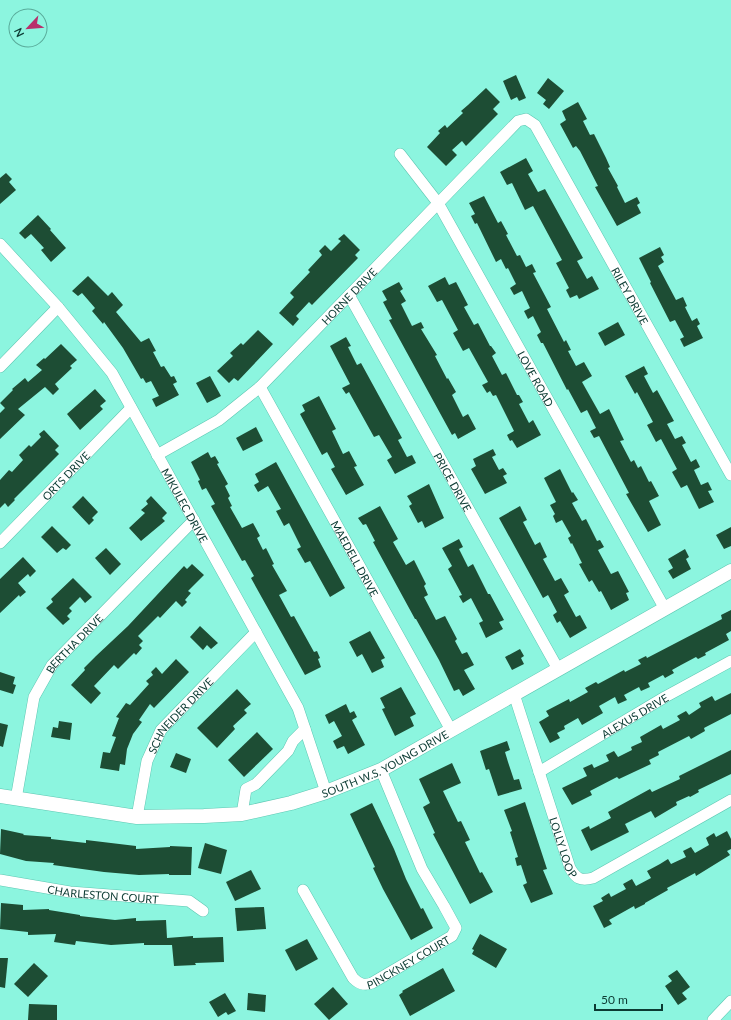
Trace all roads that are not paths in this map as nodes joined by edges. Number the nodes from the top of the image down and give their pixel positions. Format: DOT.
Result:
graph roads {
  1 [pos="526,119"];
  2 [pos="400,154"];
  3 [pos="438,203"];
  4 [pos="0,244"];
  5 [pos="349,295"];
  6 [pos="58,307"];
  7 [pos="1,365"];
  8 [pos="260,387"];
  9 [pos="131,408"];
  10 [pos="157,455"];
  11 [pos="731,476"];
  12 [pos="194,520"];
  13 [pos="0,543"];
  14 [pos="731,571"];
  15 [pos="665,609"];
  16 [pos="256,632"];
  17 [pos="731,661"];
  18 [pos="558,669"];
  19 [pos="514,694"];
  20 [pos="305,729"];
  21 [pos="451,730"];
  22 [pos="381,770"];
  23 [pos="539,772"];
  24 [pos="326,792"];
  25 [pos="0,796"];
  26 [pos="16,799"];
  27 [pos="731,800"];
  28 [pos="242,814"];
  29 [pos="137,817"];
  30 [pos="0,880"];
  31 [pos="303,890"];
  32 [pos="203,911"];
  33 [pos="731,1001"];
  34 [pos="713,1020"];
  1 -- 3 [label="street, HORNE DRIVE"];
  1 -- 11 [label="street, RILEY DRIVE"];
  2 -- 3 [label="street, LOVE ROAD"];
  3 -- 5 [label="street, HORNE DRIVE"];
  3 -- 15 [label="street, LOVE ROAD"];
  4 -- 6 [label="street, MIKULEC DRIVE"];
  5 -- 8 [label="street, HORNE DRIVE"];
  5 -- 18 [label="street, PRICE DRIVE"];
  6 -- 7 [label="street"];
  6 -- 9 [label="street, MIKULEC DRIVE"];
  8 -- 10 [label="street, HORNE DRIVE"];
  8 -- 21 [label="street, MAEDELL DRIVE"];
  9 -- 10 [label="street, MIKULEC DRIVE"];
  9 -- 13 [label="street, ORTS DRIVE"];
  10 -- 12 [label="street, MIKULEC DRIVE"];
  12 -- 16 [label="street, MIKULEC DRIVE"];
  12 -- 26 [label="street, BERTHA DRIVE"];
  14 -- 15 [label="main road, SOUTH W.S. YOUNG DRIVE"];
  15 -- 18 [label="main road, SOUTH W.S. YOUNG DRIVE"];
  16 -- 20 [label="street, MIKULEC DRIVE"];
  16 -- 29 [label="street, SCHNEIDER DRIVE"];
  17 -- 23 [label="street, ALEXUS DRIVE"];
  18 -- 19 [label="main road, SOUTH W.S. YOUNG DRIVE"];
  19 -- 21 [label="main road, SOUTH W.S. YOUNG DRIVE"];
  19 -- 23 [label="street, LOLLY LOOP"];
  20 -- 24 [label="street, MIKULEC DRIVE"];
  20 -- 28 [label="street"];
  21 -- 22 [label="main road, SOUTH W.S. YOUNG DRIVE"];
  22 -- 24 [label="main road, SOUTH W.S. YOUNG DRIVE"];
  22 -- 31 [label="street, PINCKNEY COURT"];
  23 -- 27 [label="street, LOLLY LOOP"];
  24 -- 28 [label="main road, SOUTH W.S. YOUNG DRIVE"];
  25 -- 26 [label="main road, SOUTH W.S. YOUNG DRIVE"];
  26 -- 29 [label="main road, SOUTH W.S. YOUNG DRIVE"];
  28 -- 29 [label="main road, SOUTH W.S. YOUNG DRIVE"];
  30 -- 32 [label="street, CHARLESTON COURT"];
  33 -- 34 [label="street"];
}
